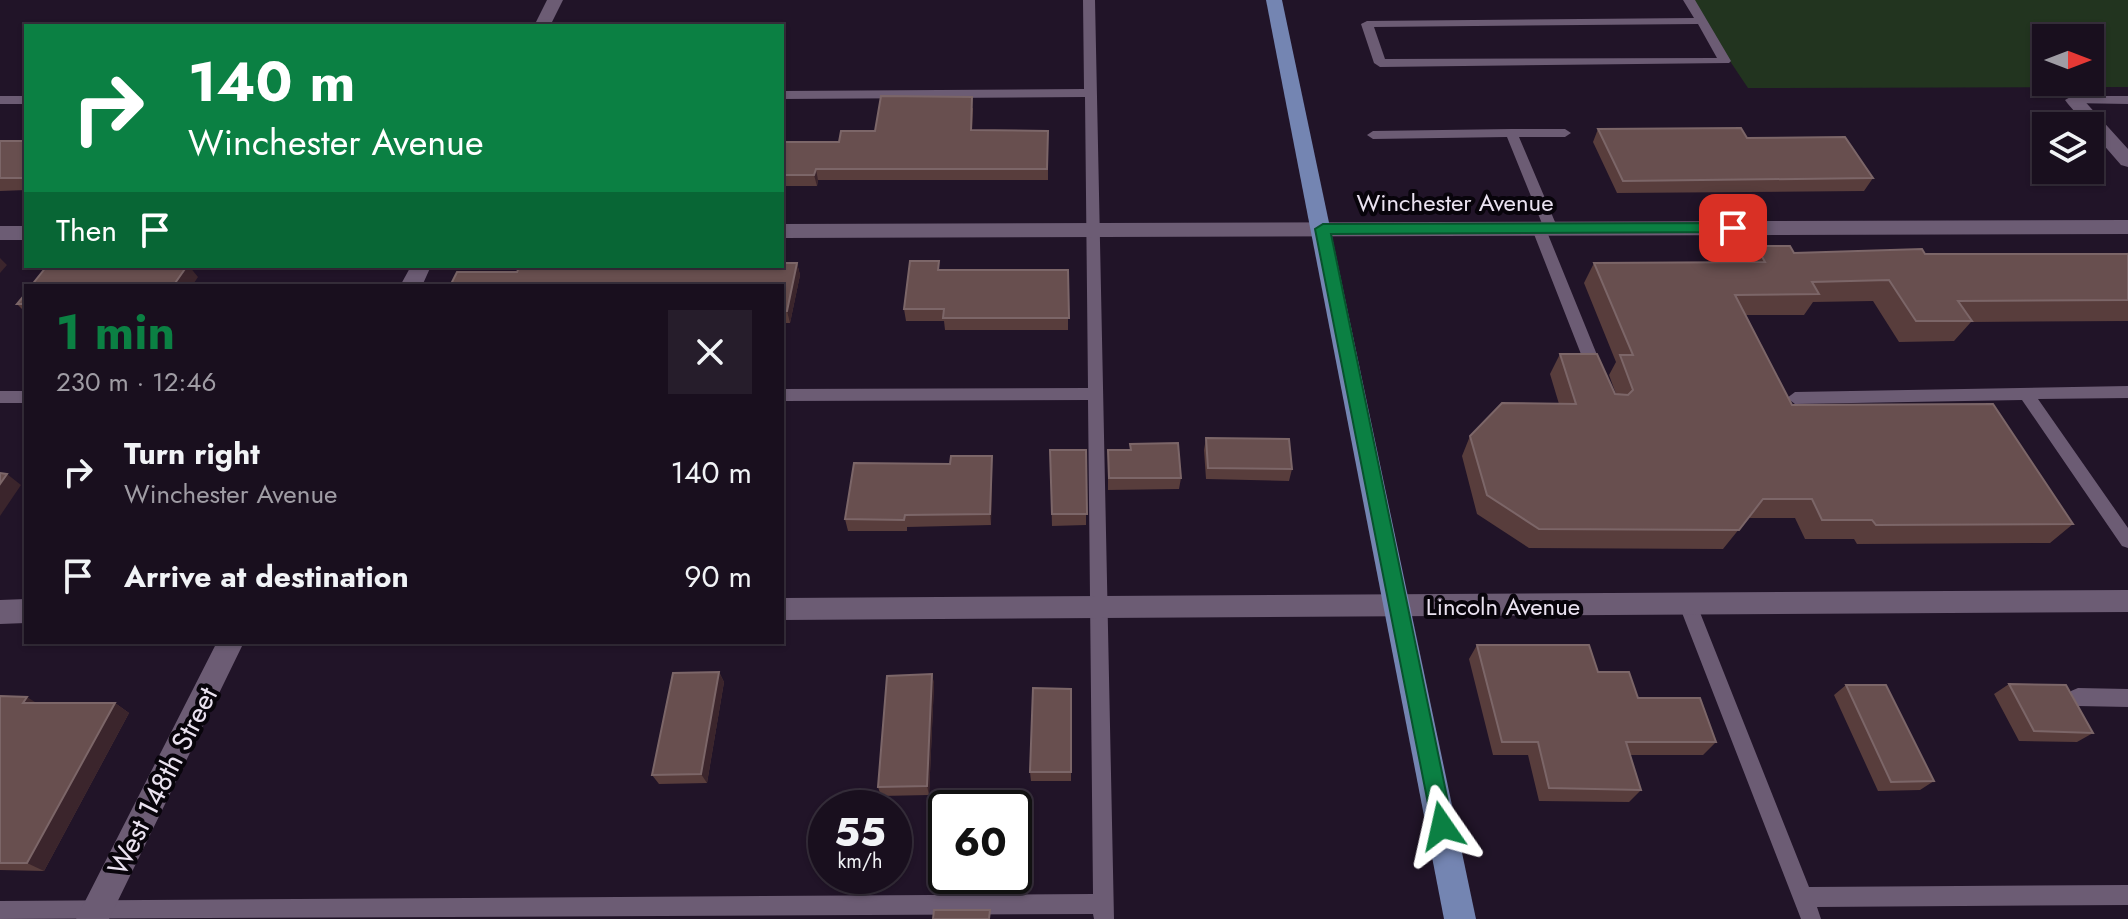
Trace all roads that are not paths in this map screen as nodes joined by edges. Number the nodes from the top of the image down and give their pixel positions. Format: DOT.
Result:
graph roads {
  1 [pos="555,0"];
  2 [pos="1089,0"];
  3 [pos="1274,0"];
  4 [pos="1689,0"];
  5 [pos="1702,21"];
  6 [pos="543,24"];
  7 [pos="1090,93"];
  8 [pos="784,95"];
  9 [pos="0,100"];
  10 [pos="24,100"];
  11 [pos="2074,100"];
  12 [pos="2128,100"];
  13 [pos="1511,133"];
  14 [pos="1565,133"];
  15 [pos="1373,135"];
  16 [pos="2128,161"];
  17 [pos="2128,227"];
  18 [pos="1323,229"];
  19 [pos="1545,229"];
  20 [pos="1093,230"];
  21 [pos="784,231"];
  22 [pos="0,233"];
  23 [pos="24,233"];
  24 [pos="1600,381"];
  25 [pos="2128,392"];
  26 [pos="1095,394"];
  27 [pos="2026,394"];
  28 [pos="784,395"];
  29 [pos="0,397"];
  30 [pos="24,397"];
  31 [pos="1795,398"];
  32 [pos="2128,541"];
  33 [pos="2128,601"];
  34 [pos="1688,605"];
  35 [pos="1398,607"];
  36 [pos="1099,608"];
  37 [pos="784,609"];
  38 [pos="24,611"];
  39 [pos="0,612"];
  40 [pos="230,644"];
  41 [pos="2078,697"];
  42 [pos="2128,698"];
  43 [pos="2128,895"];
  44 [pos="1802,897"];
  45 [pos="0,911"];
  46 [pos="1104,911"];
  47 [pos="94,914"];
  48 [pos="1460,919"];
  49 [pos="1811,919"];
  1 -- 6 [label="street"];
  2 -- 7 [label="lane"];
  3 -- 18 [label="main road"];
  4 -- 5 [label="lane"];
  5 -- 5 [label="lane"];
  7 -- 8 [label="lane"];
  7 -- 20 [label="lane"];
  9 -- 10 [label="lane"];
  11 -- 12 [label="lane"];
  11 -- 16 [label="street"];
  13 -- 14 [label="lane"];
  13 -- 15 [label="lane"];
  13 -- 19 [label="lane"];
  17 -- 19 [label="street, Winchester Avenue"];
  18 -- 19 [label="street, Winchester Avenue"];
  18 -- 20 [label="street, Winchester Avenue"];
  18 -- 35 [label="main road"];
  19 -- 24 [label="lane"];
  20 -- 21 [label="street, Winchester Avenue"];
  20 -- 26 [label="lane"];
  22 -- 23 [label="street"];
  25 -- 27 [label="lane"];
  26 -- 28 [label="lane"];
  26 -- 36 [label="lane"];
  27 -- 31 [label="lane"];
  27 -- 32 [label="lane"];
  29 -- 30 [label="lane"];
  33 -- 34 [label="street, Lincoln Avenue"];
  34 -- 35 [label="street, Lincoln Avenue"];
  34 -- 44 [label="lane"];
  35 -- 36 [label="street, Lincoln Avenue"];
  35 -- 48 [label="main road"];
  36 -- 37 [label="street, Lincoln Avenue"];
  36 -- 46 [label="lane"];
  38 -- 39 [label="street"];
  40 -- 47 [label="street, West 148th Street"];
  41 -- 42 [label="lane"];
  43 -- 44 [label="lane"];
  44 -- 49 [label="lane"];
  45 -- 47 [label="lane"];
  46 -- 47 [label="lane"];
}
